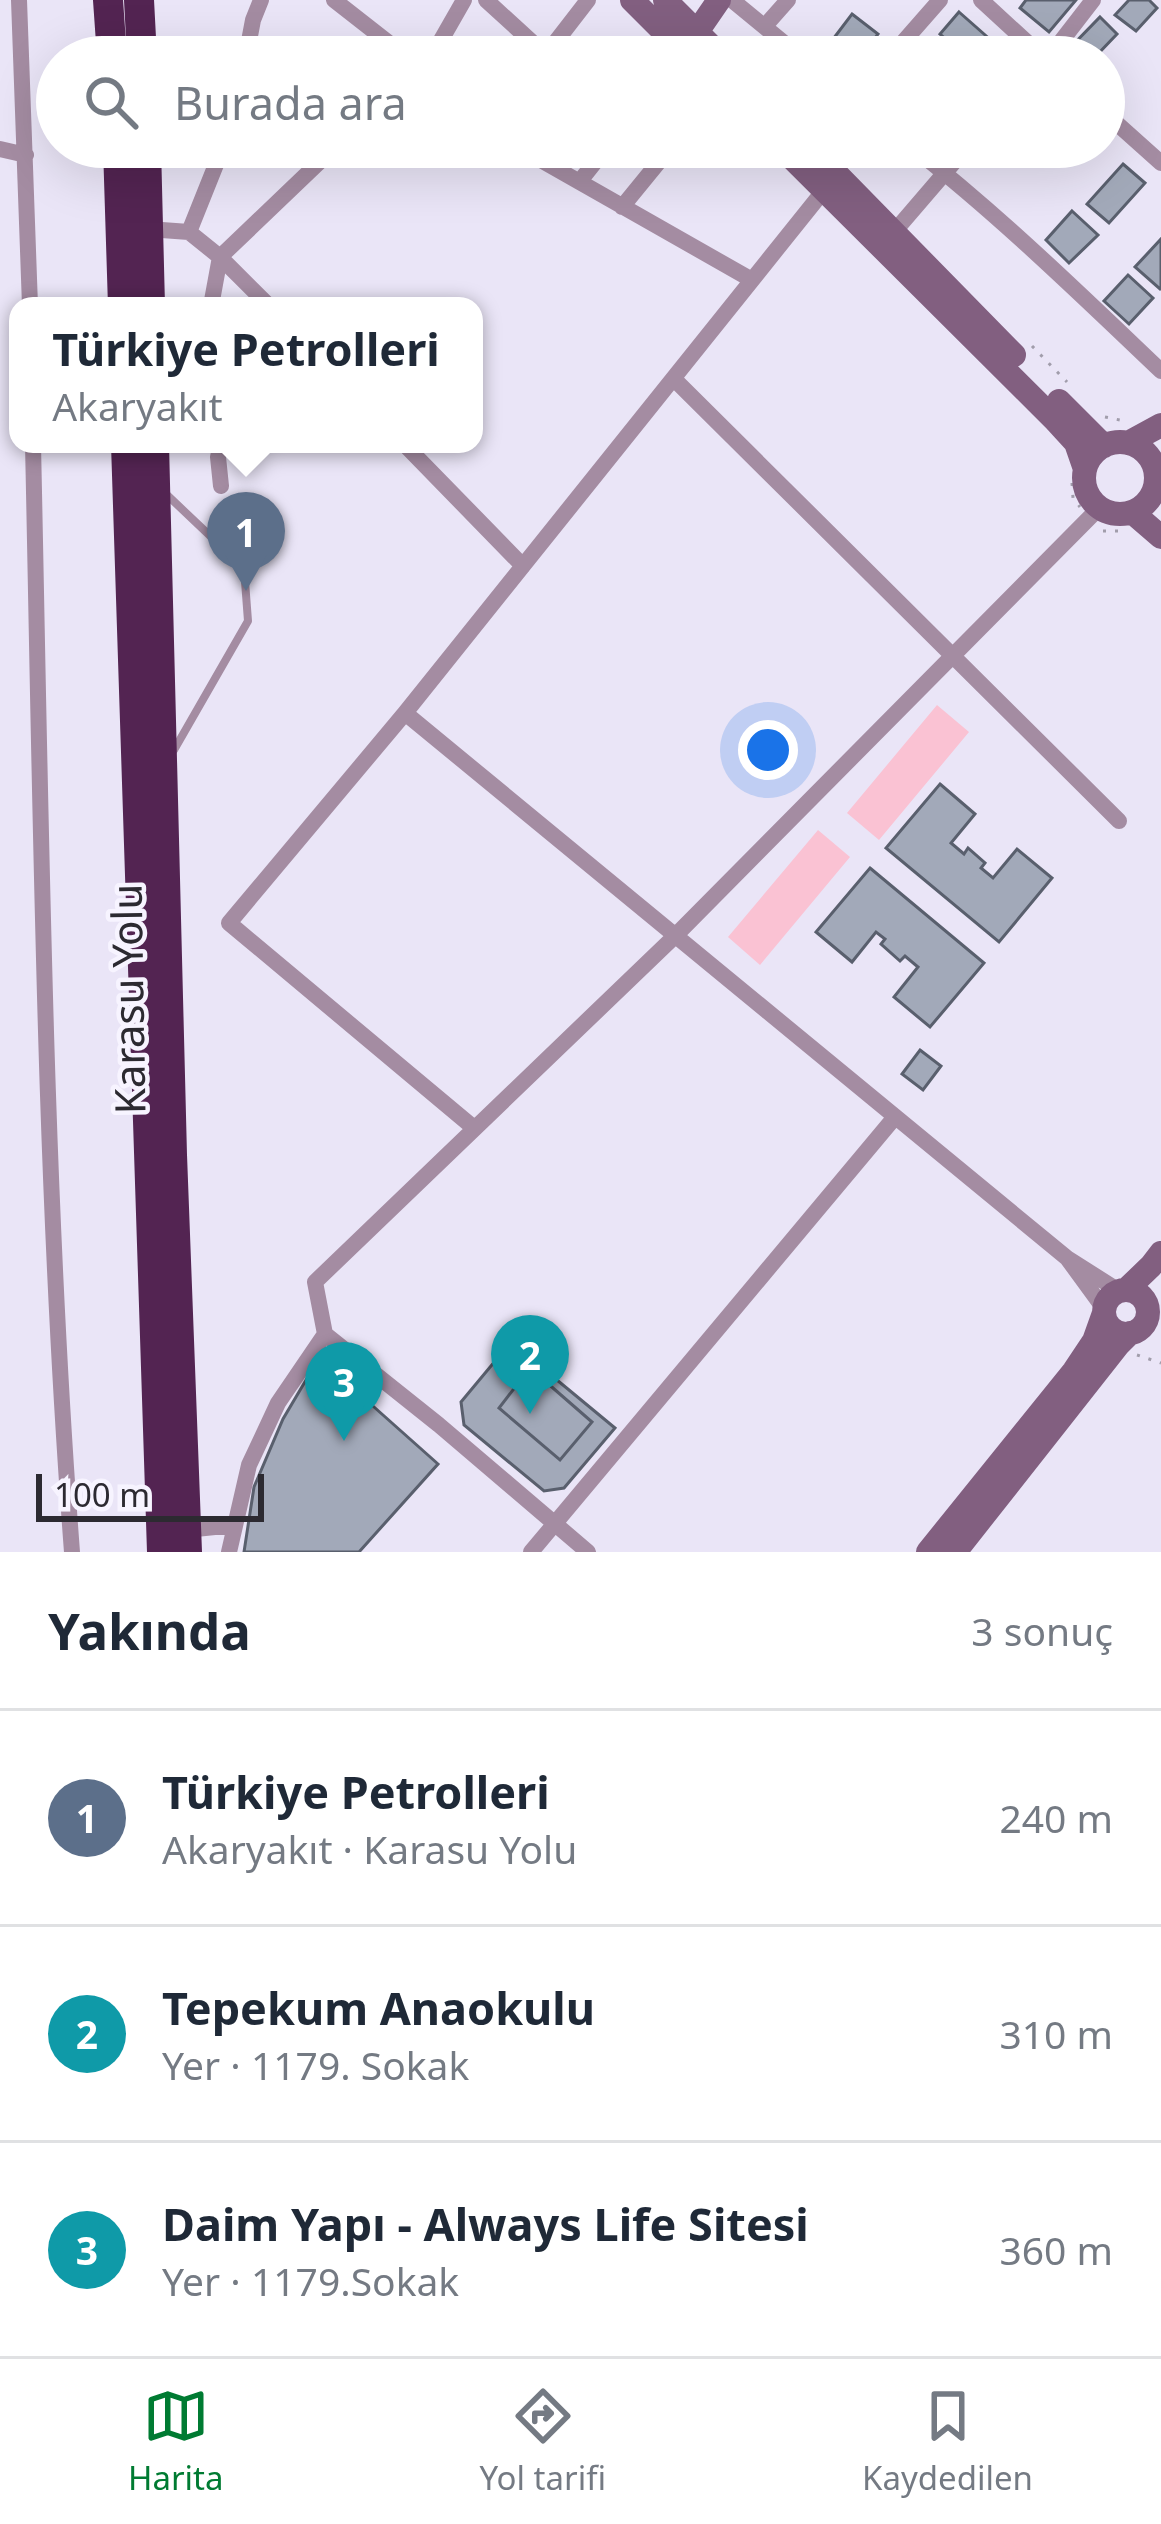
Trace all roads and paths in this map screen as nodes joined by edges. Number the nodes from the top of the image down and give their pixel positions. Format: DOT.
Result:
graph roads {
  1 [pos="19,0"];
  2 [pos="108,0"];
  3 [pos="139,0"];
  4 [pos="261,0"];
  5 [pos="334,0"];
  6 [pos="464,0"];
  7 [pos="486,0"];
  8 [pos="588,0"];
  9 [pos="632,0"];
  10 [pos="665,0"];
  11 [pos="719,0"];
  12 [pos="732,0"];
  13 [pos="788,0"];
  14 [pos="940,0"];
  15 [pos="981,0"];
  16 [pos="1093,0"];
  17 [pos="765,26"];
  18 [pos="111,36"];
  19 [pos="141,36"];
  20 [pos="250,36"];
  21 [pos="380,36"];
  22 [pos="443,36"];
  23 [pos="524,36"];
  24 [pos="560,36"];
  25 [pos="672,36"];
  26 [pos="681,36"];
  27 [pos="695,36"];
  28 [pos="777,36"];
  29 [pos="908,36"];
  30 [pos="1022,36"];
  31 [pos="1063,36"];
  32 [pos="1125,131"];
  33 [pos="0,149"];
  34 [pos="26,155"];
  35 [pos="1161,163"];
  36 [pos="119,168"];
  37 [pos="147,168"];
  38 [pos="215,168"];
  39 [pos="313,168"];
  40 [pos="555,168"];
  41 [pos="591,168"];
  42 [pos="654,168"];
  43 [pos="803,168"];
  44 [pos="831,168"];
  45 [pos="939,168"];
  46 [pos="948,168"];
  47 [pos="944,172"];
  48 [pos="580,182"];
  49 [pos="825,189"];
  50 [pos="622,207"];
  51 [pos="148,229"];
  52 [pos="189,232"];
  53 [pos="894,232"];
  54 [pos="220,256"];
  55 [pos="752,280"];
  56 [pos="29,297"];
  57 [pos="123,297"];
  58 [pos="150,297"];
  59 [pos="213,297"];
  60 [pos="259,297"];
  61 [pos="1021,335"];
  62 [pos="1161,370"];
  63 [pos="674,379"];
  64 [pos="1076,391"];
  65 [pos="1103,416"];
  66 [pos="1161,425"];
  67 [pos="1120,437"];
  68 [pos="33,453"];
  69 [pos="126,453"];
  70 [pos="154,453"];
  71 [pos="219,453"];
  72 [pos="413,453"];
  73 [pos="1085,470"];
  74 [pos="1158,477"];
  75 [pos="156,484"];
  76 [pos="221,486"];
  77 [pos="1099,508"];
  78 [pos="1132,512"];
  79 [pos="1161,537"];
  80 [pos="523,566"];
  81 [pos="952,658"];
  82 [pos="405,713"];
  83 [pos="164,766"];
  84 [pos="1119,821"];
  85 [pos="675,936"];
  86 [pos="895,1117"];
  87 [pos="474,1129"];
  88 [pos="1161,1253"];
  89 [pos="1161,1282"];
  90 [pos="1114,1301"];
  91 [pos="1144,1321"];
  92 [pos="326,1334"];
  93 [pos="1161,1344"];
  94 [pos="555,1524"];
  95 [pos="234,1525"];
  96 [pos="186,1541"];
  97 [pos="72,1552"];
  98 [pos="161,1552"];
  99 [pos="229,1552"];
  100 [pos="531,1552"];
  101 [pos="588,1552"];
  102 [pos="928,1552"];
  103 [pos="955,1552"];
  1 -- 34 [label="street"];
  2 -- 18 [label="highway"];
  3 -- 19 [label="highway"];
  4 -- 20 [label="street"];
  5 -- 21 [label="street"];
  6 -- 22 [label="street"];
  7 -- 23 [label="street"];
  8 -- 24 [label="street"];
  9 -- 25 [label="main road"];
  10 -- 26 [label="main road"];
  11 -- 27 [label="main road"];
  12 -- 17 [label="street"];
  13 -- 17 [label="street"];
  14 -- 29 [label="street"];
  15 -- 30 [label="street"];
  16 -- 31 [label="street"];
  17 -- 28 [label="street"];
  32 -- 35 [label="street"];
  33 -- 34 [label="street"];
  34 -- 56 [label="street"];
  36 -- 57 [label="highway"];
  37 -- 51 [label="highway"];
  38 -- 52 [label="street"];
  39 -- 54 [label="street"];
  40 -- 48 [label="street"];
  41 -- 48 [label="street"];
  42 -- 50 [label="street"];
  43 -- 49 [label="main road"];
  44 -- 53 [label="main road"];
  45 -- 47 [label="street"];
  46 -- 47 [label="street"];
  47 -- 53 [label="street"];
  47 -- 62 [label="street"];
  48 -- 50 [label="street"];
  49 -- 55 [label="street"];
  49 -- 73 [label="main road"];
  50 -- 55 [label="street"];
  51 -- 52 [label="street"];
  51 -- 58 [label="highway"];
  52 -- 54 [label="street"];
  53 -- 67 [label="main road"];
  54 -- 59 [label="street"];
  54 -- 60 [label="street"];
  55 -- 63 [label="street"];
  61 -- 64 [label="path"];
  63 -- 80 [label="street"];
  63 -- 81 [label="street"];
  65 -- 67 [label="path"];
  66 -- 67 [label="main road"];
  67 -- 73 [label="main road"];
  67 -- 74 [label="main road"];
  68 -- 97 [label="street"];
  69 -- 98 [label="highway"];
  70 -- 75 [label="highway, Karasu Yolu"];
  71 -- 76 [label="street"];
  72 -- 80 [label="street"];
  73 -- 77 [label="main road"];
  74 -- 78 [label="main road"];
  75 -- 83 [label="highway, Karasu Yolu"];
  75 -- 83 [label="lane"];
  77 -- 78 [label="main road"];
  77 -- 81 [label="street"];
  78 -- 79 [label="main road"];
  80 -- 82 [label="street"];
  81 -- 84 [label="street"];
  81 -- 85 [label="street"];
  82 -- 85 [label="street"];
  82 -- 87 [label="street"];
  83 -- 96 [label="highway, Karasu Yolu"];
  85 -- 86 [label="street"];
  85 -- 87 [label="street"];
  86 -- 90 [label="street"];
  86 -- 94 [label="street"];
  87 -- 92 [label="street"];
  88 -- 90 [label="main road"];
  89 -- 91 [label="main road"];
  90 -- 91 [label="main road"];
  90 -- 91 [label="main road"];
  90 -- 102 [label="main road"];
  91 -- 93 [label="main road"];
  91 -- 103 [label="main road"];
  92 -- 94 [label="street"];
  92 -- 95 [label="street"];
  94 -- 100 [label="street"];
  94 -- 101 [label="street"];
  95 -- 96 [label="street"];
  95 -- 99 [label="street"];
}
